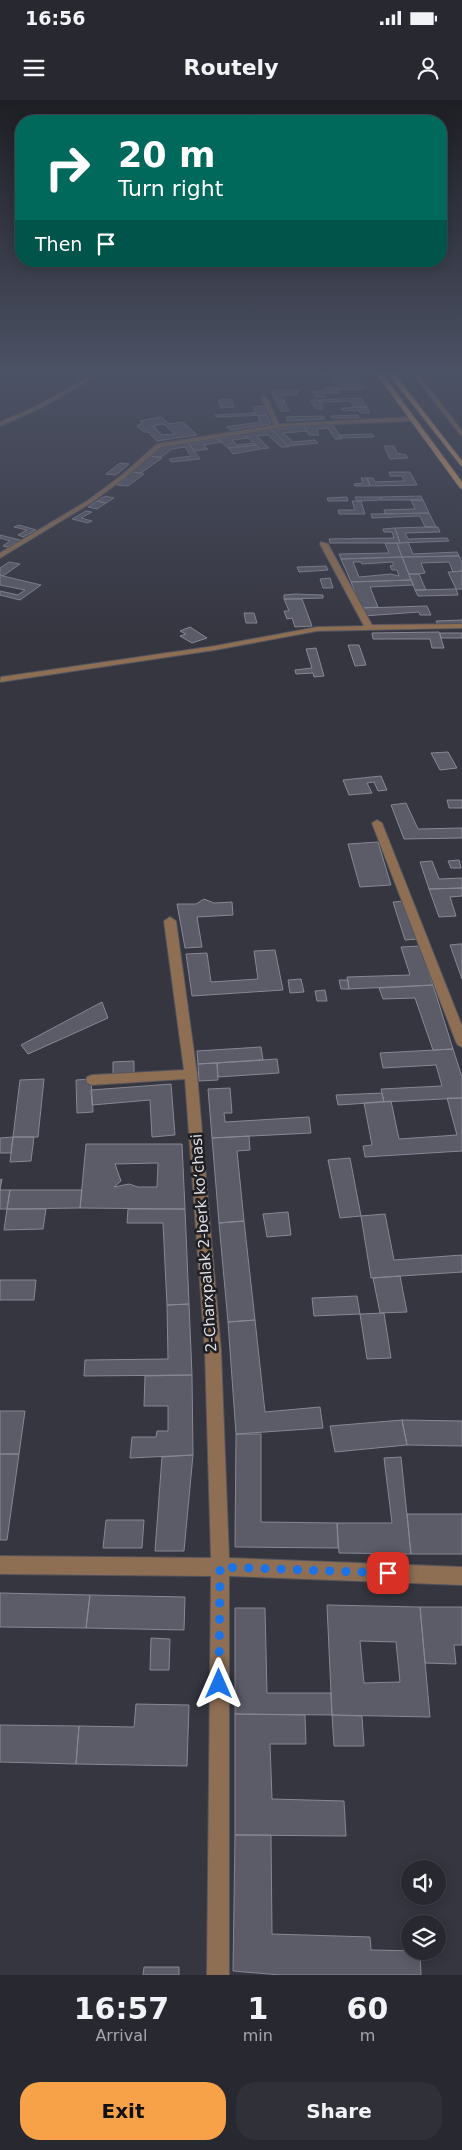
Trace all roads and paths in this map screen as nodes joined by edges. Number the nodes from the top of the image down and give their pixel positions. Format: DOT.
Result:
graph roads {
  1 [pos="143,460"];
  2 [pos="442,460"];
  3 [pos="462,486"];
  4 [pos="324,544"];
  5 [pos="0,556"];
  6 [pos="462,626"];
  7 [pos="369,628"];
  8 [pos="1,680"];
  9 [pos="377,822"];
  10 [pos="170,921"];
  11 [pos="462,1042"];
  12 [pos="191,1074"];
  13 [pos="92,1080"];
  14 [pos="0,1565"];
  15 [pos="220,1567"];
  16 [pos="462,1576"];
  17 [pos="218,1975"];
  1 -- 5 [label="street"];
  2 -- 3 [label="main road"];
  4 -- 7 [label="street"];
  6 -- 7 [label="street"];
  7 -- 8 [label="street"];
  9 -- 11 [label="street"];
  10 -- 12 [label="street, 2-Charxpalak 2-berk koʻchasi"];
  12 -- 13 [label="street"];
  12 -- 15 [label="street, 2-Charxpalak 2-berk koʻchasi"];
  14 -- 15 [label="street"];
  15 -- 16 [label="street"];
  15 -- 17 [label="street, 2-Charxpalak 2-berk koʻchasi"];
}
